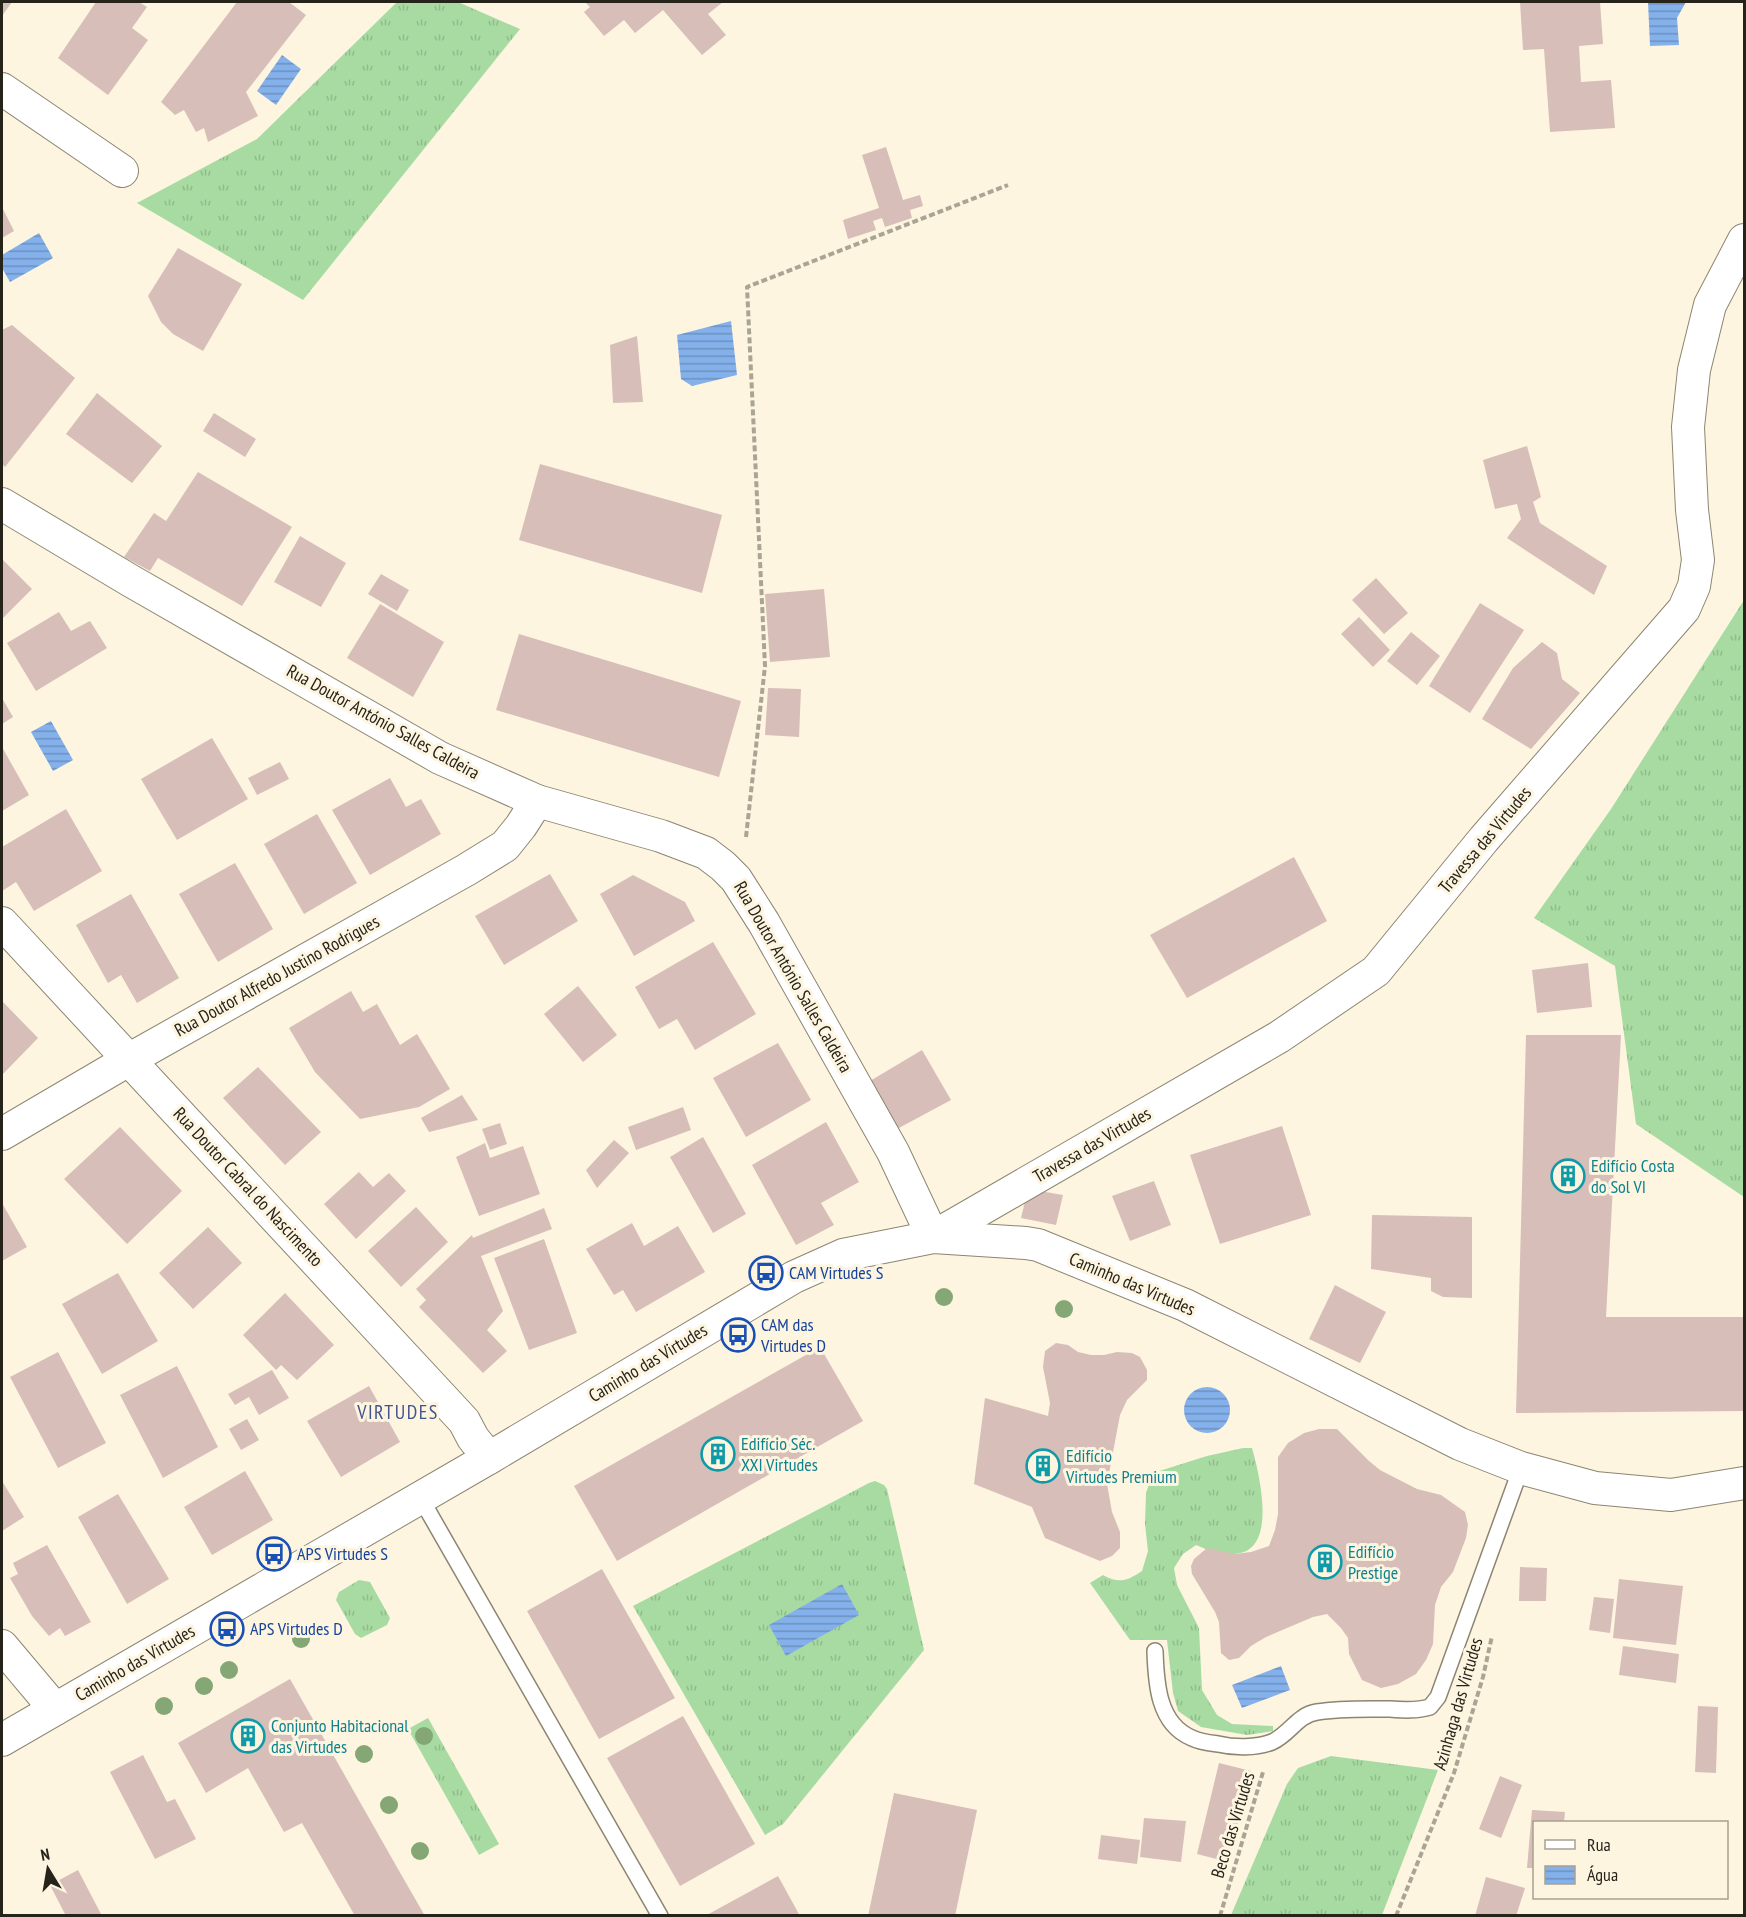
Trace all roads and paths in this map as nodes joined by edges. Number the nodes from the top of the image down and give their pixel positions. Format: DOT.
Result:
graph roads {
  1 [pos="2,89"];
  2 [pos="122,171"];
  3 [pos="1008,185"];
  4 [pos="1744,240"];
  5 [pos="2,504"];
  6 [pos="537,801"];
  7 [pos="746,837"];
  8 [pos="2,922"];
  9 [pos="130,1059"];
  10 [pos="2,1134"];
  11 [pos="933,1237"];
  12 [pos="489,1458"];
  13 [pos="1521,1468"];
  14 [pos="1744,1483"];
  15 [pos="420,1497"];
  16 [pos="1494,1627"];
  17 [pos="2,1646"];
  18 [pos="1155,1652"];
  19 [pos="55,1710"];
  20 [pos="2,1740"];
  21 [pos="1271,1742"];
  22 [pos="660,1916"];
  23 [pos="1220,1916"];
  24 [pos="1396,1916"];
  1 -- 2 [label="street"];
  3 -- 7 [label="path"];
  4 -- 11 [label="street, Travessa das Virtudes"];
  5 -- 6 [label="street, Rua Doutor António Salles Caldeira"];
  6 -- 9 [label="street, Rua Doutor Alfredo Justino Rodrigues"];
  6 -- 11 [label="street, Rua Doutor António Salles Caldeira"];
  8 -- 9 [label="street, Rua Doutor Cabral do Nascimento"];
  9 -- 10 [label="street, Rua Doutor Alfredo Justino Rodrigues"];
  9 -- 12 [label="street, Rua Doutor Cabral do Nascimento"];
  11 -- 12 [label="street, Caminho das Virtudes"];
  11 -- 13 [label="street, Caminho das Virtudes"];
  12 -- 15 [label="street, Caminho das Virtudes"];
  13 -- 14 [label="street, Caminho das Virtudes"];
  13 -- 21 [label="lane"];
  15 -- 19 [label="street, Caminho das Virtudes"];
  15 -- 22 [label="lane"];
  16 -- 24 [label="path, Azinhaga das Virtudes"];
  17 -- 19 [label="street"];
  18 -- 21 [label="lane"];
  19 -- 20 [label="street, Caminho das Virtudes"];
  21 -- 23 [label="path, Beco das Virtudes"];
}
